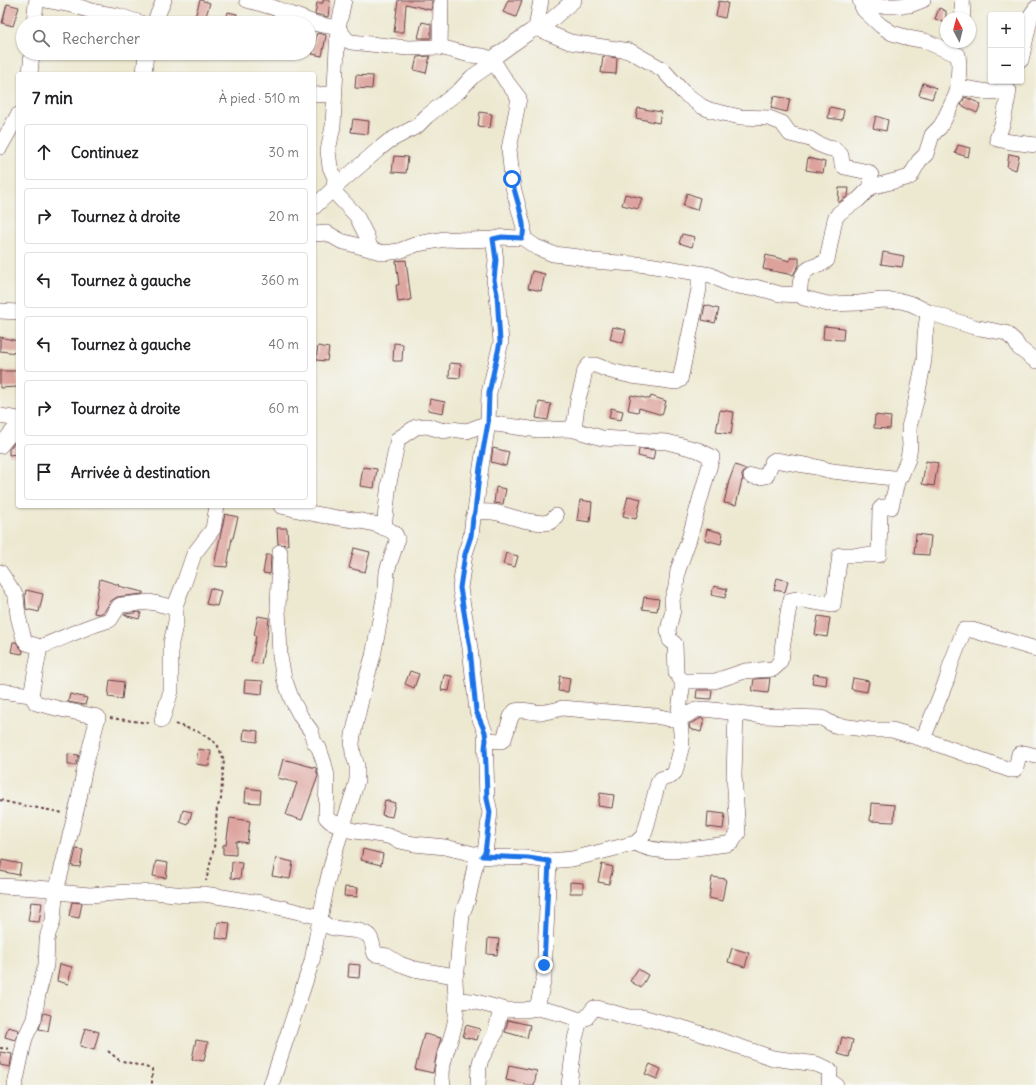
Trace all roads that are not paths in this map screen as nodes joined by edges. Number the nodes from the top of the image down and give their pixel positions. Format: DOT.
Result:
graph roads {
  1 [pos="164,0"];
  2 [pos="247,0"];
  3 [pos="344,0"];
  4 [pos="441,0"];
  5 [pos="541,0"];
  6 [pos="574,0"];
  7 [pos="923,0"];
  8 [pos="962,0"];
  9 [pos="36,1"];
  10 [pos="861,3"];
  11 [pos="1036,8"];
  12 [pos="963,12"];
  13 [pos="35,16"];
  14 [pos="119,16"];
  15 [pos="157,16"];
  16 [pos="296,16"];
  17 [pos="316,24"];
  18 [pos="338,28"];
  19 [pos="536,28"];
  20 [pos="440,48"];
  21 [pos="1024,48"];
  22 [pos="959,49"];
  23 [pos="492,59"];
  24 [pos="31,60"];
  25 [pos="145,60"];
  26 [pos="30,72"];
  27 [pos="144,72"];
  28 [pos="1011,86"];
  29 [pos="958,87"];
  30 [pos="334,94"];
  31 [pos="316,95"];
  32 [pos="16,120"];
  33 [pos="9,131"];
  34 [pos="1036,145"];
  35 [pos="0,147"];
  36 [pos="871,187"];
  37 [pos="334,188"];
  38 [pos="316,205"];
  39 [pos="316,234"];
  40 [pos="522,238"];
  41 [pos="493,239"];
  42 [pos="370,248"];
  43 [pos="699,274"];
  44 [pos="800,295"];
  45 [pos="0,311"];
  46 [pos="16,312"];
  47 [pos="928,312"];
  48 [pos="1036,361"];
  49 [pos="0,416"];
  50 [pos="16,419"];
  51 [pos="488,423"];
  52 [pos="16,427"];
  53 [pos="571,429"];
  54 [pos="0,446"];
  55 [pos="751,476"];
  56 [pos="898,478"];
  57 [pos="217,508"];
  58 [pos="290,508"];
  59 [pos="475,512"];
  60 [pos="556,516"];
  61 [pos="384,528"];
  62 [pos="280,552"];
  63 [pos="0,572"];
  64 [pos="176,608"];
  65 [pos="40,647"];
  66 [pos="1036,649"];
  67 [pos="682,681"];
  68 [pos="0,691"];
  69 [pos="30,695"];
  70 [pos="736,713"];
  71 [pos="680,719"];
  72 [pos="162,720"];
  73 [pos="923,739"];
  74 [pos="486,740"];
  75 [pos="1036,756"];
  76 [pos="342,826"];
  77 [pos="636,844"];
  78 [pos="482,856"];
  79 [pos="549,861"];
  80 [pos="0,886"];
  81 [pos="56,892"];
  82 [pos="320,917"];
  83 [pos="455,976"];
  84 [pos="456,1000"];
  85 [pos="536,1008"];
  86 [pos="501,1009"];
  87 [pos="580,1020"];
  88 [pos="15,1085"];
  89 [pos="271,1085"];
  90 [pos="443,1085"];
  91 [pos="478,1085"];
  92 [pos="569,1085"];
  93 [pos="836,1085"];
  1 -- 15 [label="street"];
  2 -- 16 [label="street"];
  3 -- 18 [label="street"];
  4 -- 20 [label="street"];
  5 -- 19 [label="street"];
  6 -- 19 [label="street"];
  7 -- 10 [label="street"];
  8 -- 12 [label="street"];
  9 -- 13 [label="street"];
  9 -- 14 [label="street"];
  10 -- 22 [label="street"];
  11 -- 21 [label="street"];
  17 -- 18 [label="street"];
  18 -- 20 [label="street"];
  18 -- 30 [label="street"];
  19 -- 23 [label="street"];
  19 -- 36 [label="street"];
  20 -- 23 [label="street"];
  22 -- 29 [label="street"];
  23 -- 37 [label="street"];
  23 -- 40 [label="street"];
  24 -- 26 [label="street"];
  25 -- 27 [label="street"];
  28 -- 29 [label="street"];
  28 -- 34 [label="street"];
  29 -- 36 [label="street"];
  30 -- 31 [label="street"];
  30 -- 37 [label="street"];
  32 -- 33 [label="street"];
  33 -- 35 [label="street"];
  36 -- 44 [label="street"];
  37 -- 38 [label="street"];
  37 -- 42 [label="street"];
  39 -- 42 [label="street"];
  40 -- 41 [label="street"];
  40 -- 43 [label="street"];
  41 -- 42 [label="street"];
  41 -- 51 [label="street"];
  43 -- 44 [label="street"];
  43 -- 53 [label="street"];
  44 -- 47 [label="street"];
  45 -- 46 [label="street"];
  47 -- 48 [label="street"];
  47 -- 56 [label="street"];
  49 -- 50 [label="street"];
  51 -- 53 [label="street"];
  51 -- 59 [label="street"];
  51 -- 61 [label="street"];
  52 -- 54 [label="street"];
  53 -- 67 [label="street"];
  55 -- 56 [label="street"];
  56 -- 67 [label="street"];
  57 -- 64 [label="street"];
  58 -- 61 [label="street"];
  59 -- 60 [label="street"];
  59 -- 74 [label="street"];
  61 -- 76 [label="street"];
  62 -- 76 [label="street"];
  63 -- 65 [label="street"];
  64 -- 65 [label="street"];
  64 -- 72 [label="street"];
  65 -- 69 [label="street"];
  66 -- 73 [label="street"];
  67 -- 71 [label="street"];
  68 -- 69 [label="street"];
  69 -- 81 [label="street"];
  70 -- 71 [label="street"];
  70 -- 73 [label="street"];
  70 -- 77 [label="street"];
  71 -- 74 [label="street"];
  71 -- 77 [label="street"];
  73 -- 75 [label="street"];
  74 -- 78 [label="street"];
  76 -- 78 [label="street"];
  76 -- 82 [label="street"];
  77 -- 79 [label="street"];
  78 -- 79 [label="street"];
  78 -- 83 [label="street"];
  79 -- 85 [label="street"];
  80 -- 81 [label="street"];
  81 -- 82 [label="street"];
  81 -- 88 [label="street"];
  82 -- 83 [label="street"];
  82 -- 89 [label="street"];
  83 -- 84 [label="street"];
  84 -- 86 [label="street"];
  84 -- 90 [label="street"];
  85 -- 86 [label="street"];
  85 -- 87 [label="street"];
  86 -- 91 [label="street"];
  87 -- 92 [label="street"];
  87 -- 93 [label="street"];
}
